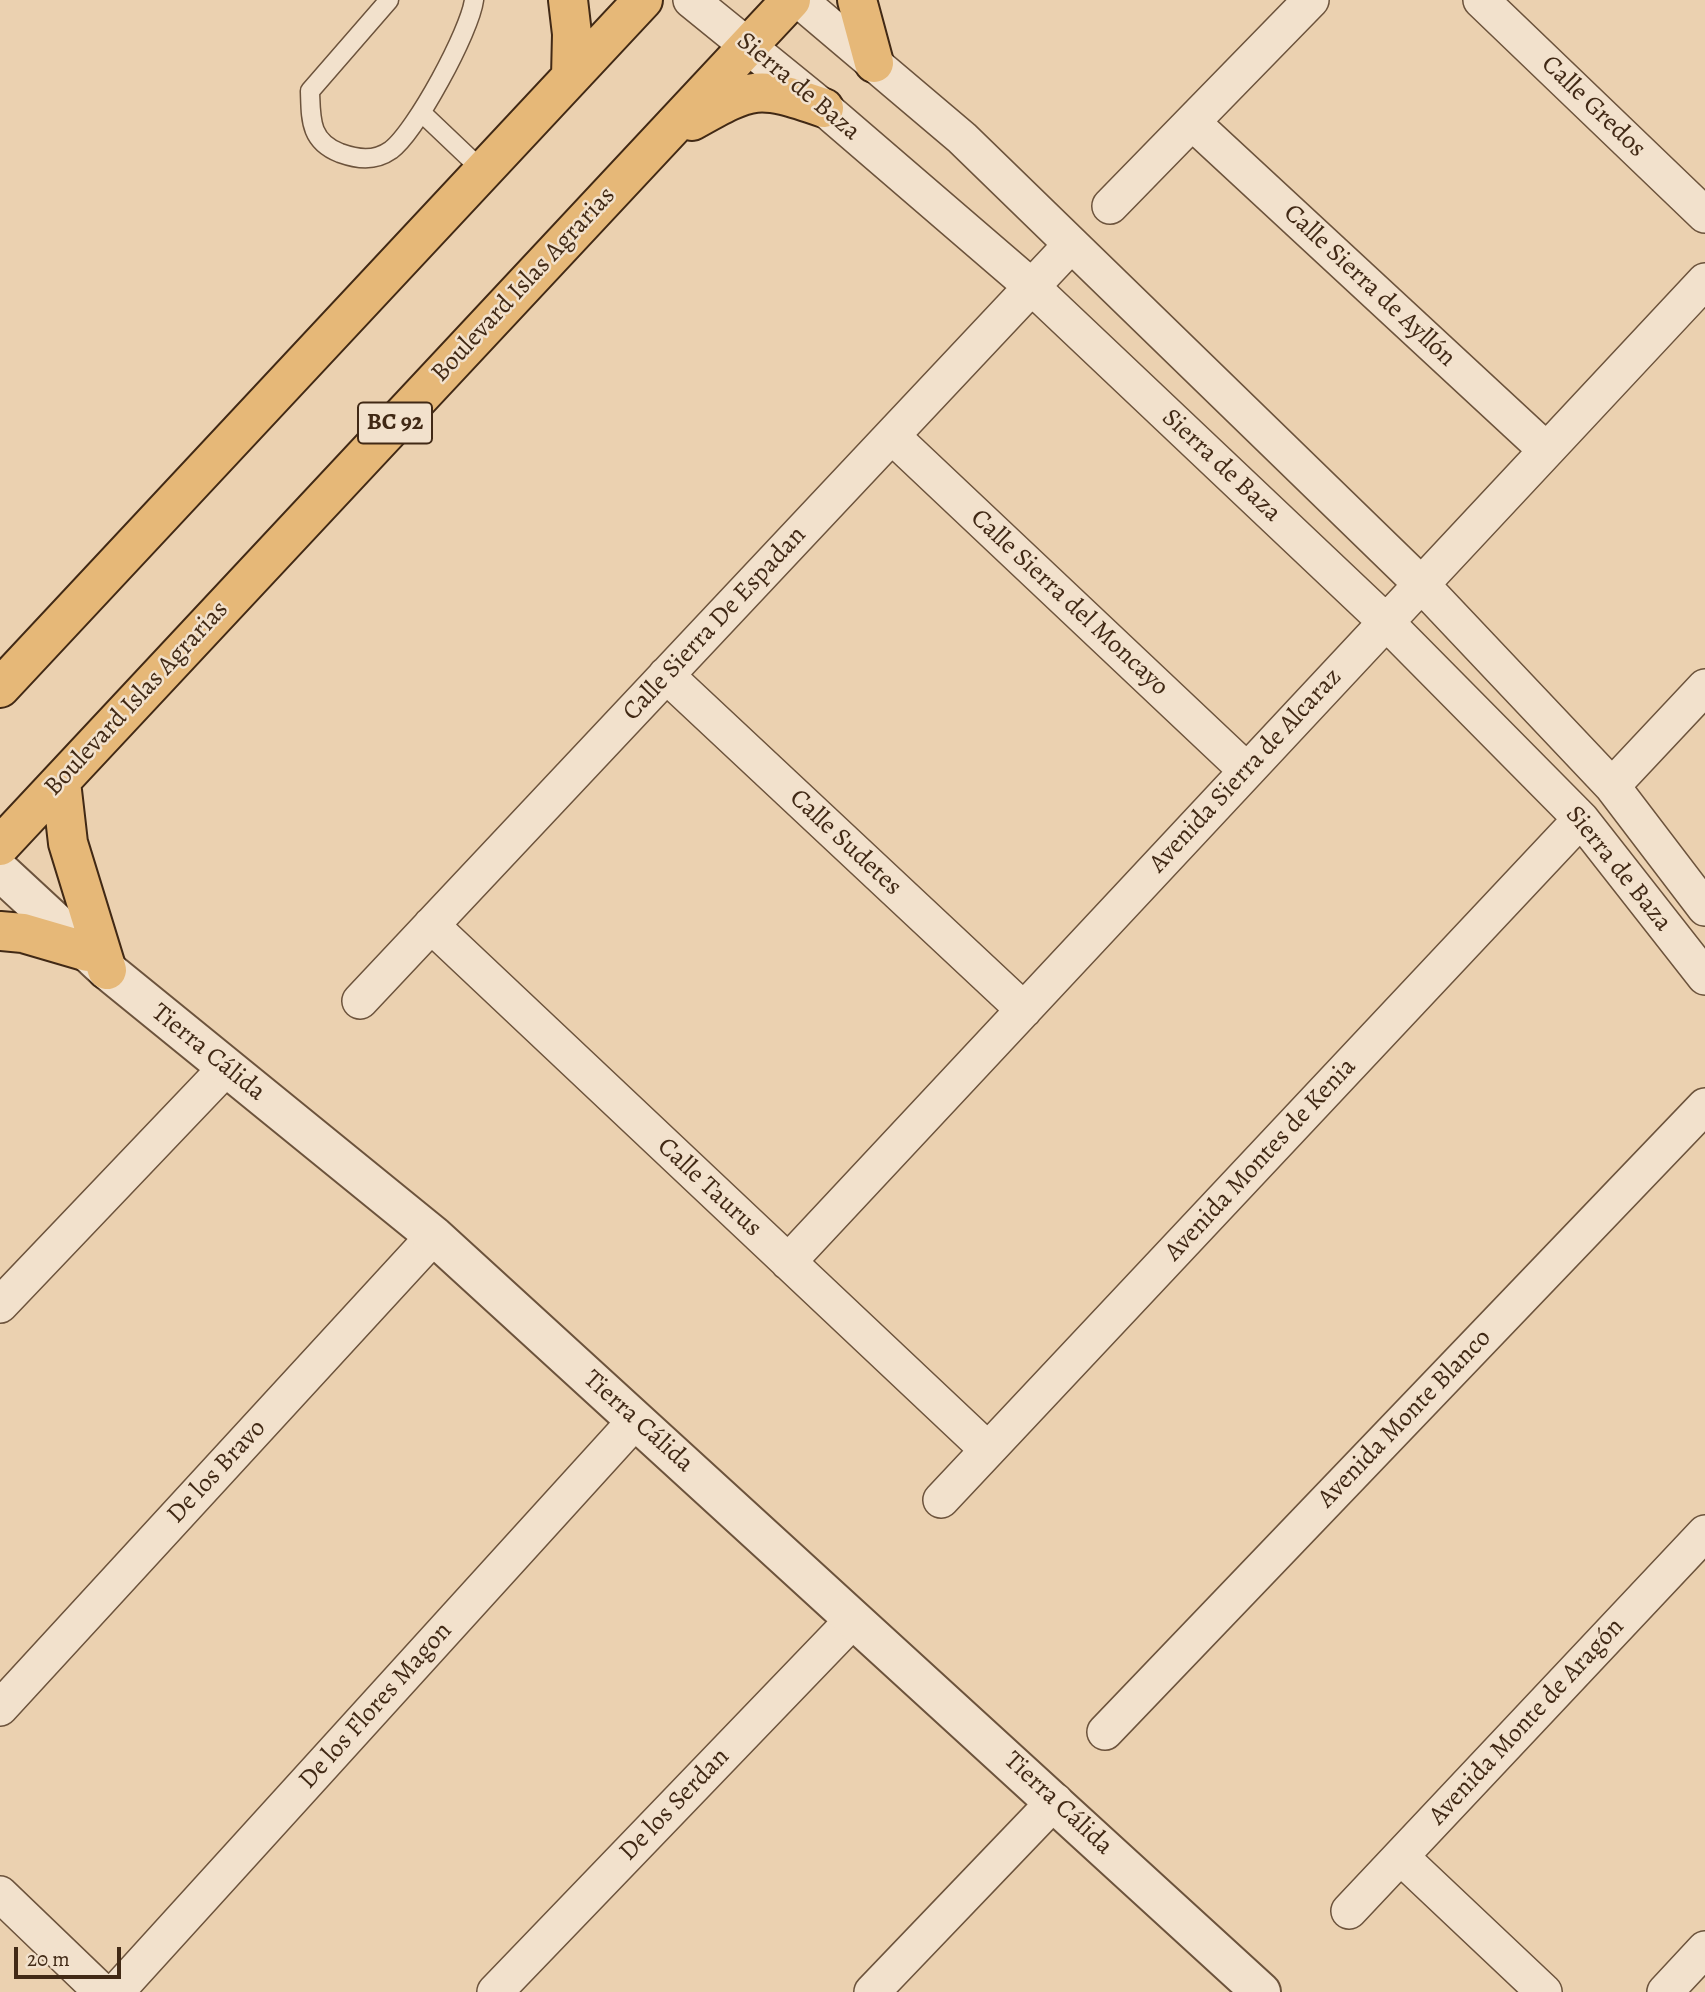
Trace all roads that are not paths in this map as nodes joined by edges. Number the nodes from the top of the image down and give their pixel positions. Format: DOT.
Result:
graph roads {
  1 [pos="389,0"];
  2 [pos="474,0"];
  3 [pos="568,0"];
  4 [pos="643,0"];
  5 [pos="691,0"];
  6 [pos="791,0"];
  7 [pos="799,0"];
  8 [pos="857,0"];
  9 [pos="1311,0"];
  10 [pos="1481,0"];
  11 [pos="750,46"];
  12 [pos="874,63"];
  13 [pos="571,77"];
  14 [pos="824,108"];
  15 [pos="422,113"];
  16 [pos="1193,123"];
  17 [pos="660,139"];
  18 [pos="483,171"];
  19 [pos="1110,206"];
  20 [pos="1705,215"];
  21 [pos="1070,246"];
  22 [pos="1705,281"];
  23 [pos="1032,287"];
  24 [pos="892,436"];
  25 [pos="1545,449"];
  26 [pos="1420,583"];
  27 [pos="1386,622"];
  28 [pos="666,675"];
  29 [pos="1705,687"];
  30 [pos="0,688"];
  31 [pos="1246,771"];
  32 [pos="61,782"];
  33 [pos="1612,786"];
  34 [pos="1581,819"];
  35 [pos="0,846"];
  36 [pos="0,871"];
  37 [pos="1705,908"];
  38 [pos="431,925"];
  39 [pos="0,931"];
  40 [pos="98,961"];
  41 [pos="1705,977"];
  42 [pos="360,1002"];
  43 [pos="1024,1010"];
  44 [pos="226,1068"];
  45 [pos="1705,1106"];
  46 [pos="434,1236"];
  47 [pos="788,1262"];
  48 [pos="0,1305"];
  49 [pos="636,1420"];
  50 [pos="988,1450"];
  51 [pos="941,1500"];
  52 [pos="1705,1532"];
  53 [pos="855,1619"];
  54 [pos="0,1708"];
  55 [pos="1105,1732"];
  56 [pos="1055,1801"];
  57 [pos="1401,1857"];
  58 [pos="0,1894"];
  59 [pos="1349,1911"];
  60 [pos="1705,1948"];
  61 [pos="1255,1990"];
  62 [pos="102,1992"];
  63 [pos="116,1992"];
  64 [pos="495,1992"];
  65 [pos="872,1992"];
  66 [pos="1544,1992"];
  67 [pos="1665,1992"];
  1 -- 15 [label="lane"];
  2 -- 15 [label="lane"];
  3 -- 13 [label="main road"];
  4 -- 13 [label="main road"];
  5 -- 11 [label="street, Sierra de Baza"];
  6 -- 11 [label="main road, Boulevard Islas Agrarias / BC 92"];
  7 -- 12 [label="street, Sierra de Baza"];
  8 -- 12 [label="main road"];
  9 -- 16 [label="street"];
  10 -- 20 [label="street, Calle Gredos"];
  11 -- 14 [label="street, Sierra de Baza"];
  11 -- 17 [label="main road, Boulevard Islas Agrarias / BC 92"];
  12 -- 21 [label="street, Sierra de Baza"];
  13 -- 18 [label="main road"];
  14 -- 17 [label="main road"];
  14 -- 23 [label="street, Sierra de Baza"];
  15 -- 18 [label="lane"];
  16 -- 19 [label="street"];
  16 -- 25 [label="street, Calle Sierra de Ayllón"];
  17 -- 32 [label="main road, Boulevard Islas Agrarias / BC 92"];
  18 -- 30 [label="main road"];
  21 -- 23 [label="street, Calle Sierra De Espadan"];
  21 -- 26 [label="street, Sierra de Baza"];
  22 -- 25 [label="street, Avenida Sierra de Alcaraz"];
  23 -- 24 [label="street, Calle Sierra De Espadan"];
  23 -- 27 [label="street, Sierra de Baza"];
  24 -- 28 [label="street, Calle Sierra De Espadan"];
  24 -- 31 [label="street, Calle Sierra del Moncayo"];
  25 -- 26 [label="street, Avenida Sierra de Alcaraz"];
  26 -- 27 [label="street, Avenida Sierra de Alcaraz"];
  26 -- 33 [label="street, Sierra de Baza"];
  27 -- 31 [label="street, Avenida Sierra de Alcaraz"];
  27 -- 34 [label="street, Sierra de Baza"];
  28 -- 38 [label="street, Calle Sierra De Espadan"];
  28 -- 43 [label="street, Calle Sudetes"];
  29 -- 33 [label="street"];
  31 -- 43 [label="street, Avenida Sierra de Alcaraz"];
  32 -- 35 [label="main road, Boulevard Islas Agrarias / BC 92"];
  32 -- 40 [label="main road"];
  33 -- 37 [label="street, Sierra de Baza"];
  34 -- 41 [label="street, Sierra de Baza"];
  34 -- 50 [label="street, Avenida Montes de Kenia"];
  36 -- 40 [label="street, Tierra Cálida"];
  38 -- 42 [label="street, Calle Sierra De Espadan"];
  38 -- 47 [label="street, Calle Taurus"];
  39 -- 40 [label="main road"];
  40 -- 44 [label="street, Tierra Cálida"];
  43 -- 47 [label="street, Avenida Sierra de Alcaraz"];
  44 -- 46 [label="street, Tierra Cálida"];
  44 -- 48 [label="street"];
  45 -- 55 [label="street, Avenida Monte Blanco"];
  46 -- 49 [label="street, Tierra Cálida"];
  46 -- 54 [label="street, De los Bravo"];
  47 -- 50 [label="street, Calle Taurus"];
  49 -- 53 [label="street, Tierra Cálida"];
  49 -- 63 [label="street, De los Flores Magon"];
  50 -- 51 [label="street, Avenida Montes de Kenia"];
  52 -- 57 [label="street, Avenida Monte de Aragón"];
  53 -- 56 [label="street, Tierra Cálida"];
  53 -- 64 [label="street, De los Serdan"];
  56 -- 61 [label="street, Tierra Cálida"];
  56 -- 65 [label="street"];
  57 -- 59 [label="street, Avenida Monte de Aragón"];
  57 -- 66 [label="street"];
  58 -- 62 [label="street"];
  60 -- 67 [label="street"];
}
